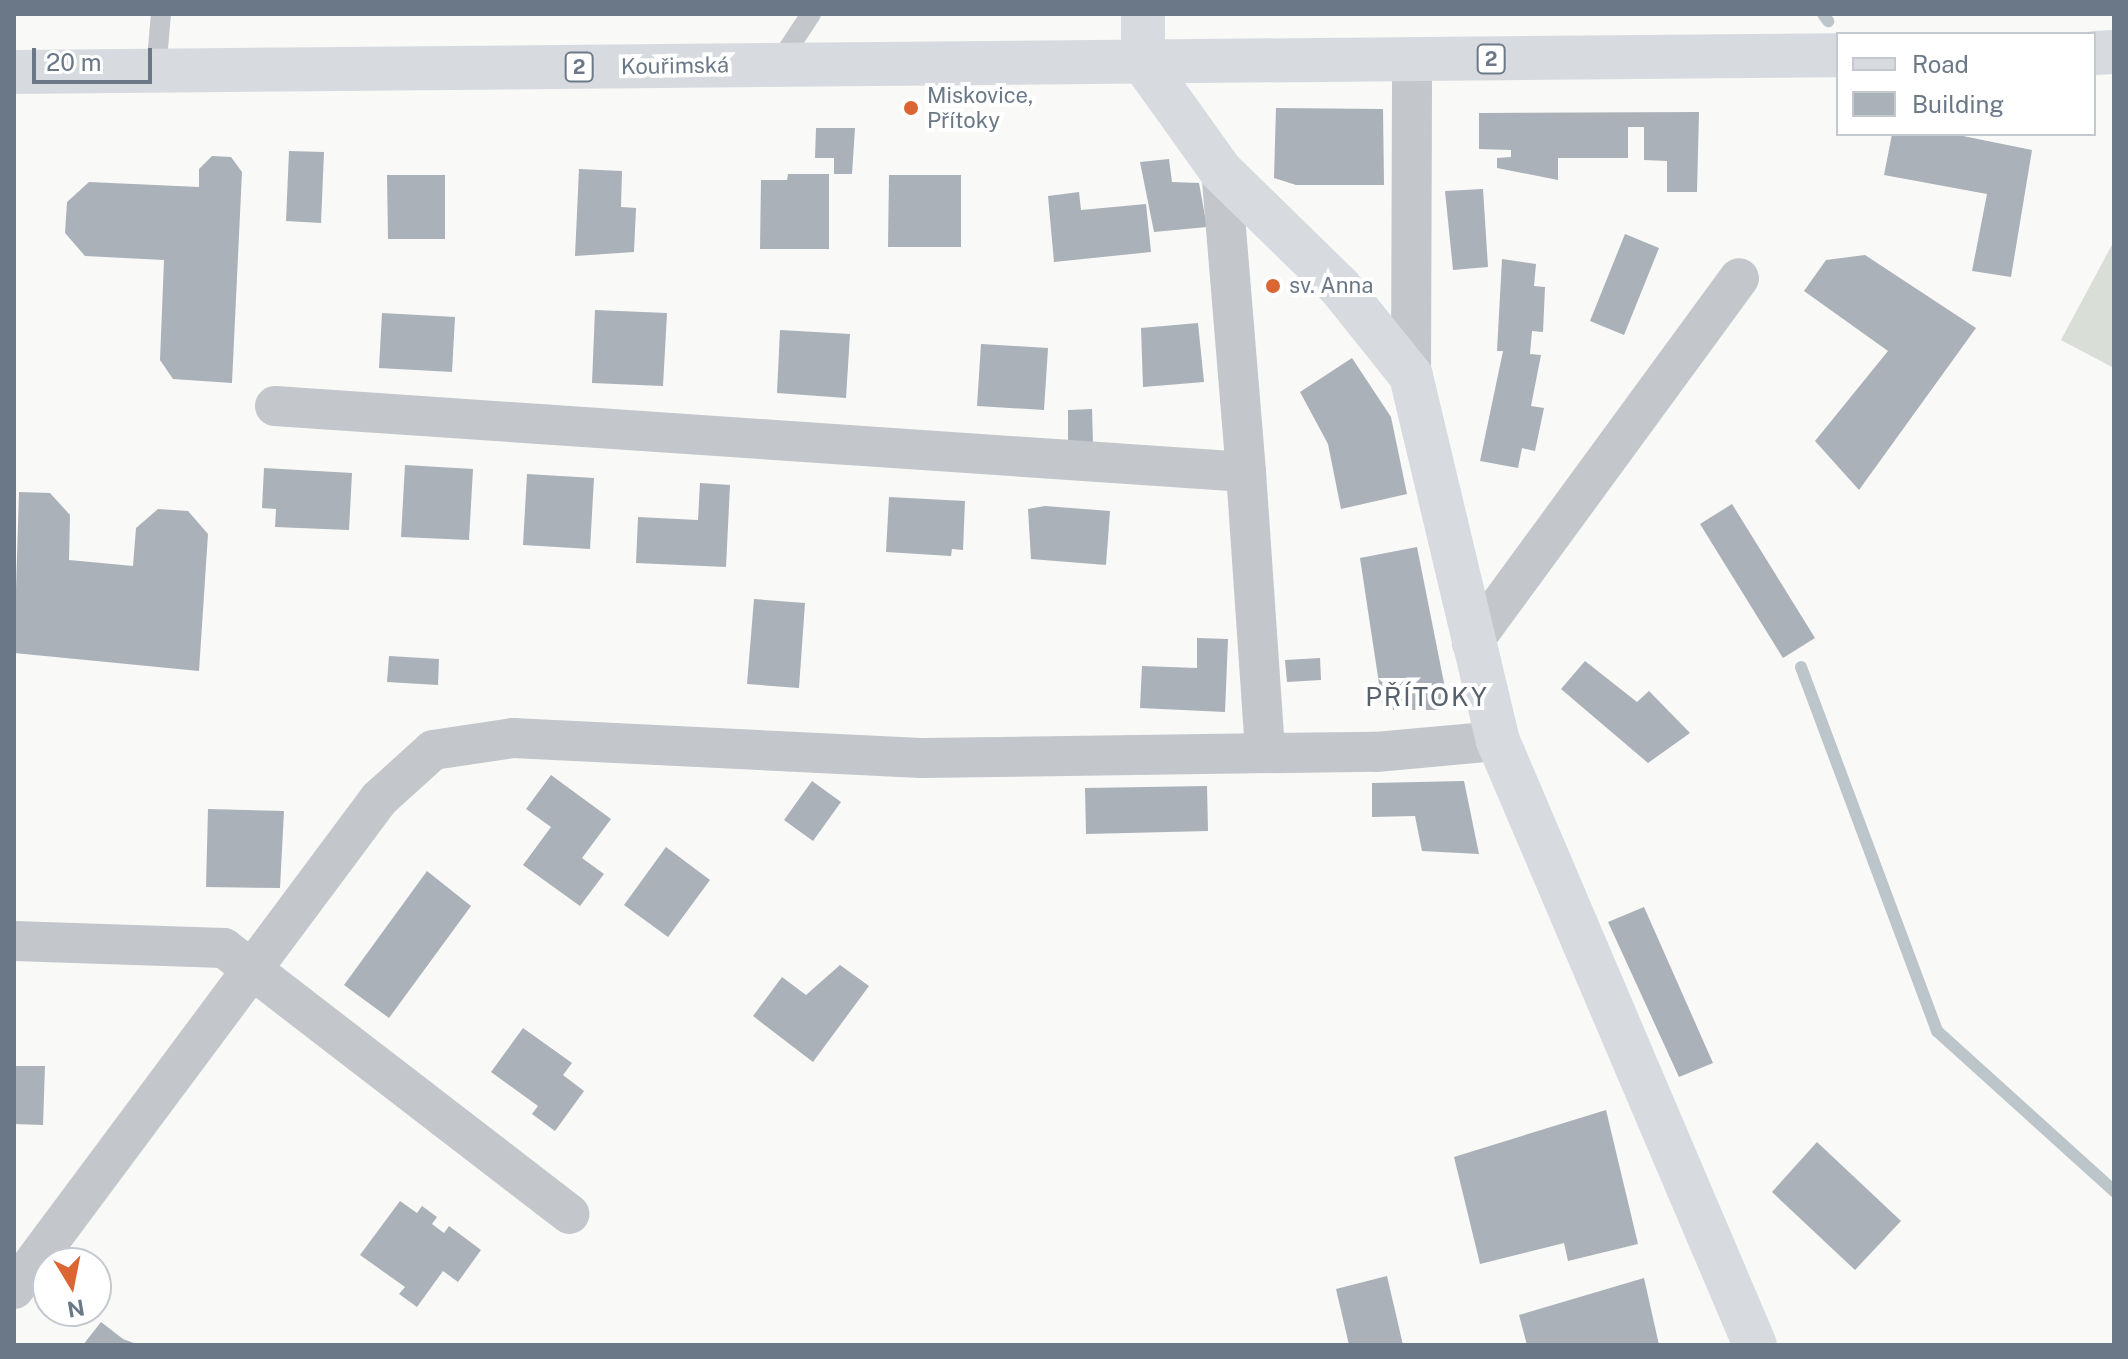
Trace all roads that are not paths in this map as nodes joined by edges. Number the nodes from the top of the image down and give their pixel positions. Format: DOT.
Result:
graph roads {
  1 [pos="161,14"];
  2 [pos="811,14"];
  3 [pos="1143,14"];
  4 [pos="1836,55"];
  5 [pos="1412,59"];
  6 [pos="1143,62"];
  7 [pos="778,65"];
  8 [pos="156,71"];
  9 [pos="14,72"];
  10 [pos="1221,171"];
  11 [pos="1739,278"];
  12 [pos="1411,376"];
  13 [pos="275,406"];
  14 [pos="1246,472"];
  15 [pos="1472,643"];
  16 [pos="1498,741"];
  17 [pos="1265,749"];
  18 [pos="14,941"];
  19 [pos="253,968"];
  20 [pos="570,1214"];
  21 [pos="14,1289"];
  22 [pos="1755,1345"];
  1 -- 8 [label="lane"];
  2 -- 7 [label="lane"];
  3 -- 6 [label="main road"];
  4 -- 5 [label="main road, 2"];
  5 -- 6 [label="main road, 2"];
  5 -- 12 [label="street"];
  6 -- 7 [label="main road, Kouřimská / 2"];
  6 -- 10 [label="main road"];
  7 -- 8 [label="main road, Kouřimská / 2"];
  8 -- 9 [label="main road, Kouřimská / 2"];
  10 -- 12 [label="main road"];
  10 -- 14 [label="street"];
  11 -- 15 [label="street"];
  12 -- 15 [label="main road"];
  13 -- 14 [label="street"];
  14 -- 17 [label="street"];
  15 -- 16 [label="main road"];
  16 -- 17 [label="street"];
  16 -- 22 [label="main road"];
  17 -- 19 [label="street"];
  18 -- 19 [label="street"];
  19 -- 20 [label="street"];
  19 -- 21 [label="street"];
}
